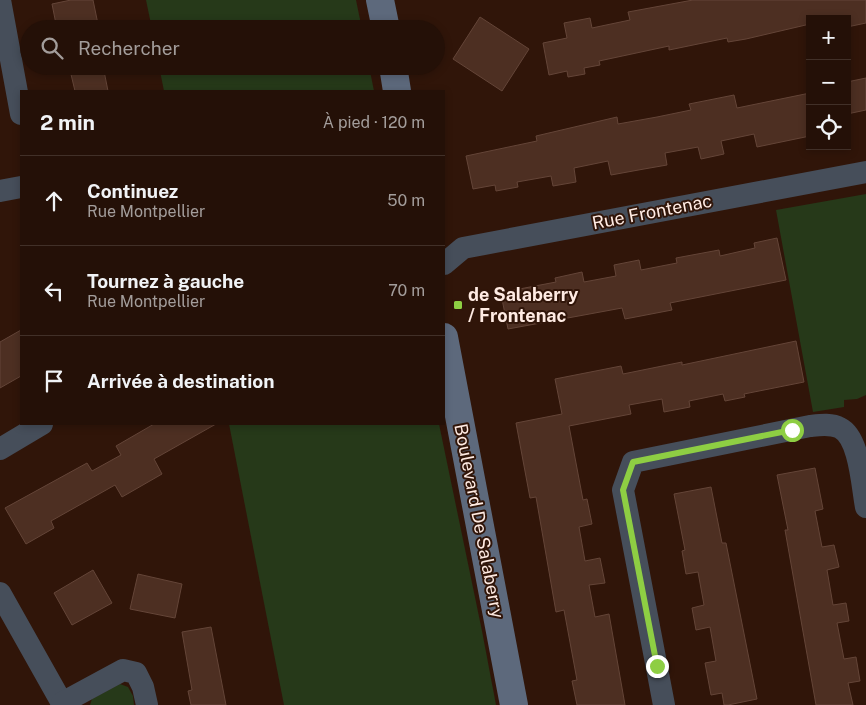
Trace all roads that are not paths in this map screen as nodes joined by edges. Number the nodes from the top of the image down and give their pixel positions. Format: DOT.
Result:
graph roads {
  1 [pos="0,0"];
  2 [pos="380,0"];
  3 [pos="384,20"];
  4 [pos="394,75"];
  5 [pos="397,90"];
  6 [pos="20,109"];
  7 [pos="866,172"];
  8 [pos="20,187"];
  9 [pos="0,191"];
  10 [pos="445,263"];
  11 [pos="445,342"];
  12 [pos="40,425"];
  13 [pos="0,449"];
  14 [pos="866,507"];
  15 [pos="0,593"];
  16 [pos="63,704"];
  17 [pos="147,705"];
  18 [pos="514,705"];
  19 [pos="664,705"];
  1 -- 6 [label="street"];
  2 -- 3 [label="street"];
  4 -- 5 [label="street"];
  7 -- 10 [label="street, Rue Frontenac"];
  8 -- 9 [label="street"];
  11 -- 18 [label="street, Boulevard De Salaberry"];
  12 -- 13 [label="street"];
  14 -- 19 [label="street"];
  15 -- 16 [label="street"];
  16 -- 17 [label="street"];
}
